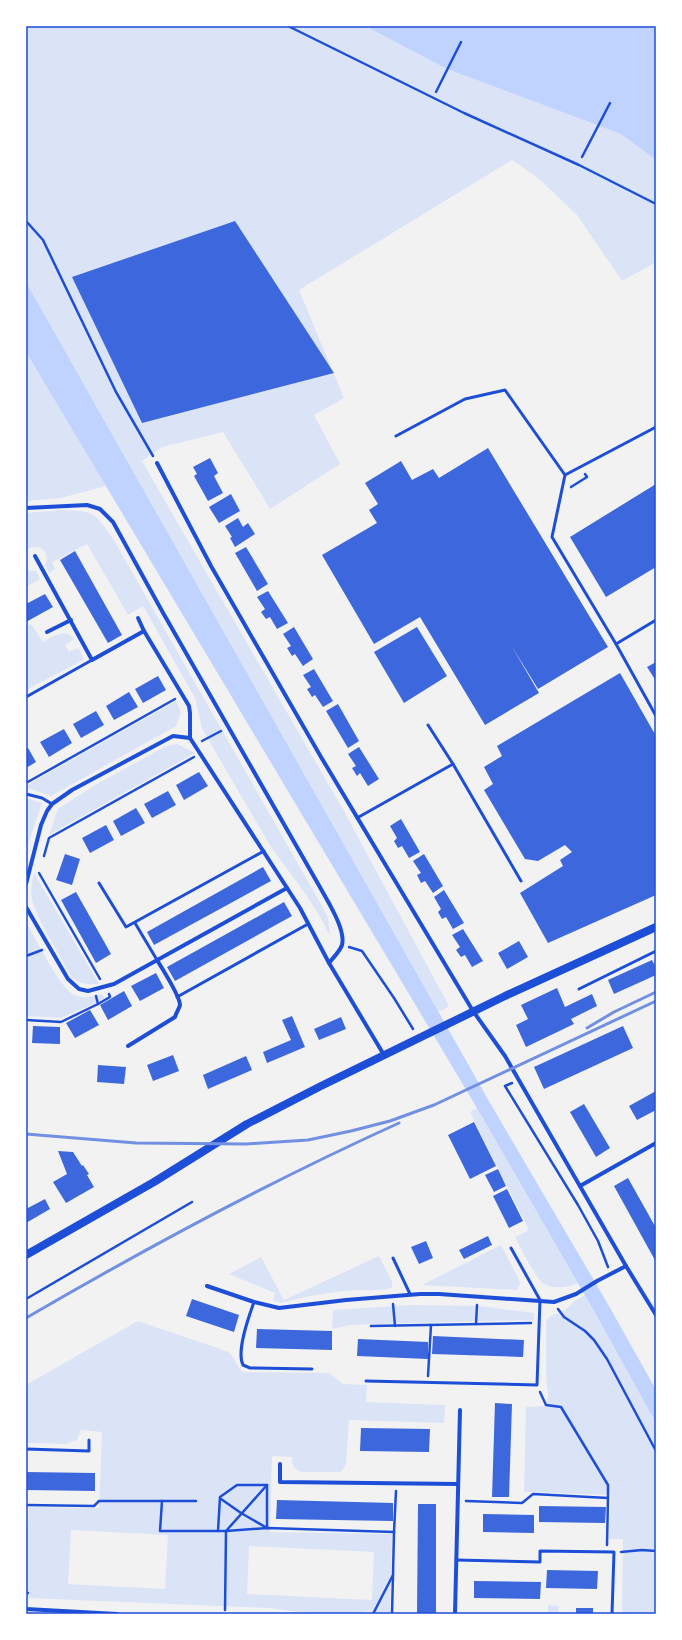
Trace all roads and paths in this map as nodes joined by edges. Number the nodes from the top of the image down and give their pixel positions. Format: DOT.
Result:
graph roads {
  1 [pos="288,26"];
  2 [pos="461,42"];
  3 [pos="436,92"];
  4 [pos="610,103"];
  5 [pos="582,157"];
  6 [pos="656,204"];
  7 [pos="26,221"];
  8 [pos="656,427"];
  9 [pos="396,436"];
  10 [pos="157,463"];
  11 [pos="581,467"];
  12 [pos="565,475"];
  13 [pos="565,490"];
  14 [pos="26,508"];
  15 [pos="35,556"];
  16 [pos="138,618"];
  17 [pos="71,620"];
  18 [pos="656,620"];
  19 [pos="144,631"];
  20 [pos="47,632"];
  21 [pos="616,644"];
  22 [pos="92,660"];
  23 [pos="182,695"];
  24 [pos="26,697"];
  25 [pos="656,716"];
  26 [pos="428,725"];
  27 [pos="220,732"];
  28 [pos="210,737"];
  29 [pos="190,738"];
  30 [pos="201,753"];
  31 [pos="453,764"];
  32 [pos="26,783"];
  33 [pos="26,794"];
  34 [pos="52,804"];
  35 [pos="357,818"];
  36 [pos="264,851"];
  37 [pos="43,859"];
  38 [pos="41,866"];
  39 [pos="521,881"];
  40 [pos="99,883"];
  41 [pos="26,884"];
  42 [pos="287,888"];
  43 [pos="26,907"];
  44 [pos="135,922"];
  45 [pos="308,924"];
  46 [pos="656,927"];
  47 [pos="342,945"];
  48 [pos="49,948"];
  49 [pos="656,951"];
  50 [pos="26,956"];
  51 [pos="157,960"];
  52 [pos="329,963"];
  53 [pos="105,987"];
  54 [pos="579,989"];
  55 [pos="94,990"];
  56 [pos="177,997"];
  57 [pos="98,1004"];
  58 [pos="473,1012"];
  59 [pos="26,1020"];
  60 [pos="413,1029"];
  61 [pos="128,1046"];
  62 [pos="384,1055"];
  63 [pos="518,1080"];
  64 [pos="656,1143"];
  65 [pos="580,1186"];
  66 [pos="192,1202"];
  67 [pos="511,1248"];
  68 [pos="26,1255"];
  69 [pos="393,1258"];
  70 [pos="626,1266"];
  71 [pos="611,1273"];
  72 [pos="207,1286"];
  73 [pos="410,1294"];
  74 [pos="26,1299"];
  75 [pos="540,1300"];
  76 [pos="254,1302"];
  77 [pos="554,1302"];
  78 [pos="393,1307"];
  79 [pos="477,1308"];
  80 [pos="656,1315"];
  81 [pos="539,1323"];
  82 [pos="476,1324"];
  83 [pos="431,1325"];
  84 [pos="372,1326"];
  85 [pos="395,1326"];
  86 [pos="312,1369"];
  87 [pos="366,1381"];
  88 [pos="427,1382"];
  89 [pos="537,1385"];
  90 [pos="460,1410"];
  91 [pos="89,1440"];
  92 [pos="26,1449"];
  93 [pos="656,1451"];
  94 [pos="280,1464"];
  95 [pos="396,1483"];
  96 [pos="458,1484"];
  97 [pos="267,1485"];
  98 [pos="608,1498"];
  99 [pos="221,1499"];
  100 [pos="162,1501"];
  101 [pos="196,1501"];
  102 [pos="458,1501"];
  103 [pos="26,1505"];
  104 [pos="241,1513"];
  105 [pos="268,1528"];
  106 [pos="218,1531"];
  107 [pos="226,1531"];
  108 [pos="394,1532"];
  109 [pos="656,1551"];
  110 [pos="607,1552"];
  111 [pos="614,1552"];
  112 [pos="456,1560"];
  113 [pos="393,1575"];
  114 [pos="26,1609"];
  115 [pos="225,1610"];
  116 [pos="117,1614"];
  117 [pos="373,1614"];
  118 [pos="392,1614"];
  119 [pos="455,1614"];
  120 [pos="612,1614"];
  1 -- 6 [label="path"];
  2 -- 3 [label="path"];
  4 -- 5 [label="path"];
  7 -- 10 [label="path"];
  8 -- 11 [label="lane"];
  9 -- 12 [label="lane"];
  10 -- 35 [label="street"];
  11 -- 12 [label="lane"];
  11 -- 13 [label="path"];
  12 -- 21 [label="lane"];
  14 -- 47 [label="street"];
  15 -- 17 [label="street"];
  16 -- 19 [label="street"];
  17 -- 20 [label="street"];
  17 -- 22 [label="street"];
  18 -- 21 [label="lane"];
  19 -- 22 [label="street"];
  19 -- 23 [label="street"];
  21 -- 25 [label="lane"];
  22 -- 24 [label="lane"];
  23 -- 29 [label="street"];
  23 -- 32 [label="path"];
  26 -- 31 [label="lane"];
  27 -- 28 [label="path"];
  29 -- 30 [label="street"];
  29 -- 34 [label="street"];
  30 -- 36 [label="street"];
  30 -- 37 [label="path"];
  31 -- 35 [label="lane"];
  31 -- 39 [label="lane"];
  33 -- 34 [label="lane"];
  34 -- 41 [label="street"];
  35 -- 58 [label="street"];
  36 -- 42 [label="street"];
  36 -- 44 [label="lane"];
  38 -- 53 [label="path"];
  40 -- 44 [label="lane"];
  42 -- 45 [label="street"];
  42 -- 51 [label="street"];
  43 -- 48 [label="street"];
  44 -- 51 [label="lane"];
  45 -- 52 [label="street"];
  45 -- 56 [label="lane"];
  46 -- 58 [label="main road"];
  47 -- 52 [label="street"];
  47 -- 60 [label="path"];
  48 -- 50 [label="path"];
  48 -- 55 [label="street"];
  49 -- 54 [label="lane"];
  51 -- 53 [label="street"];
  51 -- 56 [label="street"];
  52 -- 62 [label="street"];
  53 -- 55 [label="street"];
  53 -- 57 [label="path"];
  55 -- 57 [label="path"];
  56 -- 61 [label="street"];
  57 -- 59 [label="path"];
  58 -- 62 [label="main road"];
  58 -- 63 [label="street"];
  62 -- 68 [label="main road"];
  63 -- 65 [label="street"];
  63 -- 71 [label="path"];
  64 -- 65 [label="street"];
  65 -- 70 [label="street"];
  66 -- 74 [label="path"];
  67 -- 75 [label="lane"];
  69 -- 73 [label="lane"];
  70 -- 71 [label="street"];
  70 -- 80 [label="street"];
  71 -- 77 [label="street"];
  72 -- 76 [label="street"];
  73 -- 75 [label="street"];
  73 -- 76 [label="street"];
  75 -- 77 [label="street"];
  75 -- 81 [label="lane"];
  76 -- 86 [label="lane"];
  77 -- 93 [label="path"];
  78 -- 85 [label="path"];
  79 -- 82 [label="path"];
  81 -- 82 [label="path"];
  81 -- 89 [label="lane"];
  82 -- 83 [label="path"];
  83 -- 85 [label="path"];
  83 -- 88 [label="path"];
  84 -- 85 [label="path"];
  87 -- 88 [label="lane"];
  88 -- 89 [label="lane"];
  89 -- 98 [label="path"];
  90 -- 96 [label="street"];
  91 -- 92 [label="lane"];
  94 -- 95 [label="street"];
  95 -- 96 [label="street"];
  95 -- 108 [label="path"];
  96 -- 102 [label="street"];
  97 -- 99 [label="path"];
  97 -- 104 [label="path"];
  97 -- 105 [label="path"];
  98 -- 102 [label="path"];
  98 -- 110 [label="path"];
  99 -- 104 [label="path"];
  99 -- 106 [label="path"];
  100 -- 101 [label="path"];
  100 -- 103 [label="path"];
  100 -- 106 [label="path"];
  102 -- 112 [label="street"];
  104 -- 105 [label="path"];
  104 -- 107 [label="path"];
  105 -- 107 [label="path"];
  105 -- 108 [label="path"];
  106 -- 107 [label="path"];
  107 -- 115 [label="path"];
  108 -- 113 [label="path"];
  109 -- 111 [label="path"];
  110 -- 111 [label="lane"];
  110 -- 112 [label="lane"];
  111 -- 120 [label="lane"];
  112 -- 119 [label="street"];
  113 -- 117 [label="path"];
  113 -- 118 [label="path"];
  114 -- 116 [label="street"];
}
